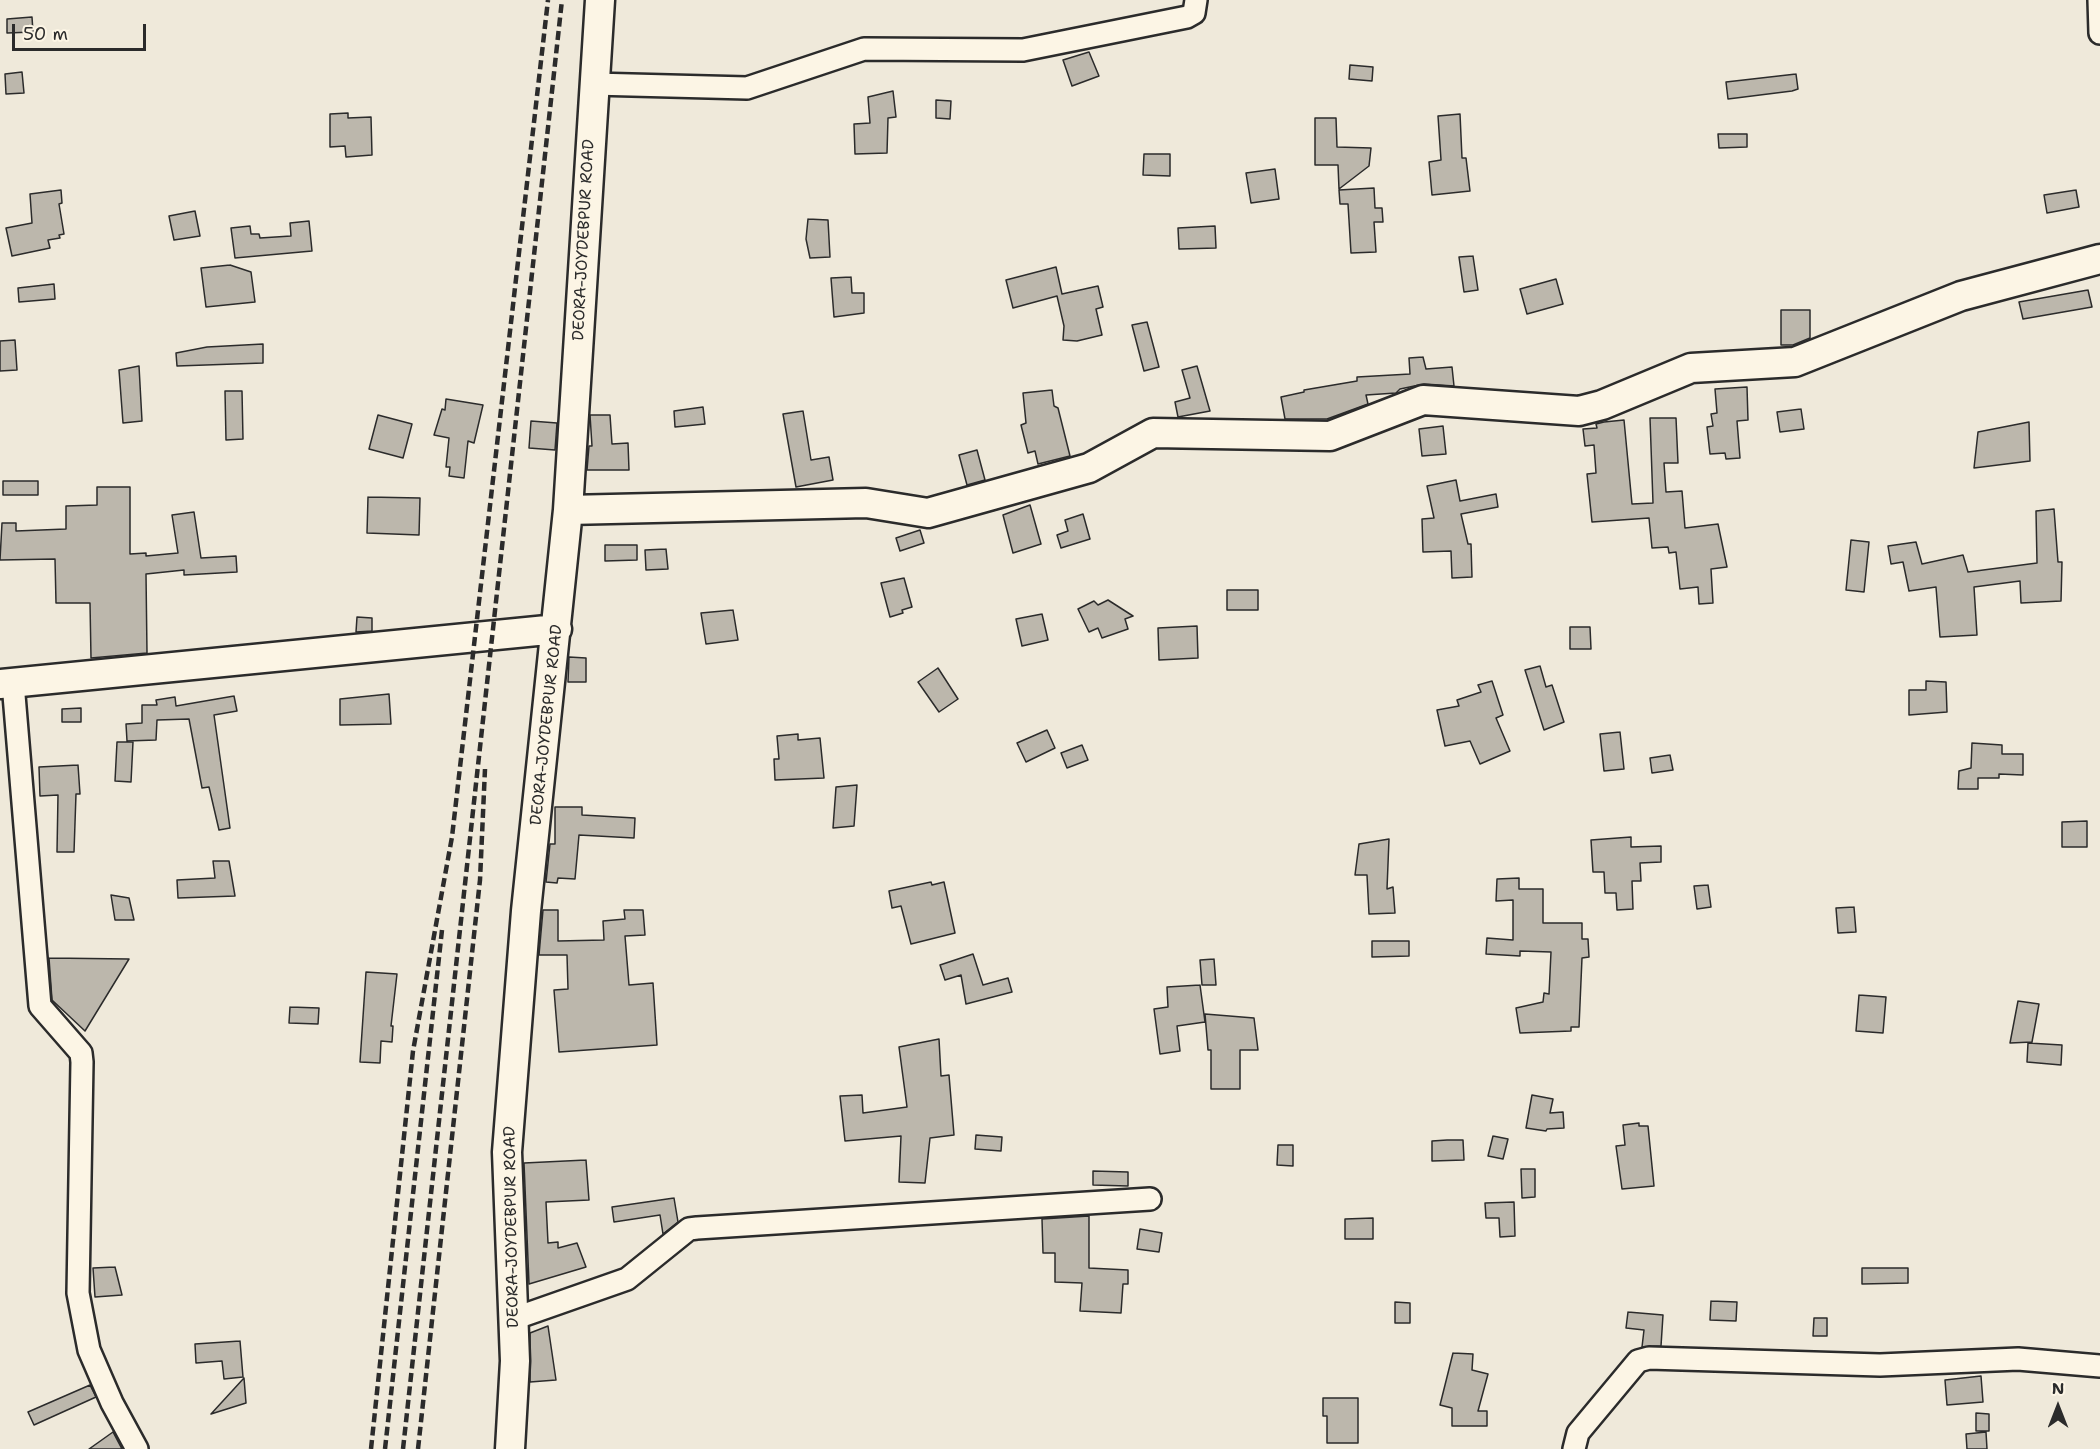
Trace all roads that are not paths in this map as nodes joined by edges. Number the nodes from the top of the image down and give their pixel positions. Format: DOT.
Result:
graph roads {
  1 [pos="600,0"];
  2 [pos="1196,0"];
  3 [pos="2099,0"];
  4 [pos="2100,33"];
  5 [pos="593,84"];
  6 [pos="2100,259"];
  7 [pos="568,510"];
  8 [pos="557,629"];
  9 [pos="6,684"];
  10 [pos="1150,1199"];
  11 [pos="513,1319"];
  12 [pos="2100,1366"];
  13 [pos="137,1449"];
  14 [pos="510,1449"];
  15 [pos="1574,1449"];
  1 -- 5 [label="street, DEORA-JOYDEBPUR ROAD"];
  2 -- 5 [label="street"];
  3 -- 4 [label="street"];
  5 -- 7 [label="street, DEORA-JOYDEBPUR ROAD"];
  6 -- 7 [label="street"];
  7 -- 8 [label="street, DEORA-JOYDEBPUR ROAD"];
  8 -- 9 [label="street"];
  8 -- 11 [label="street, DEORA-JOYDEBPUR ROAD"];
  9 -- 13 [label="street"];
  10 -- 11 [label="street"];
  11 -- 14 [label="street, DEORA-JOYDEBPUR ROAD"];
  12 -- 15 [label="street"];
}
